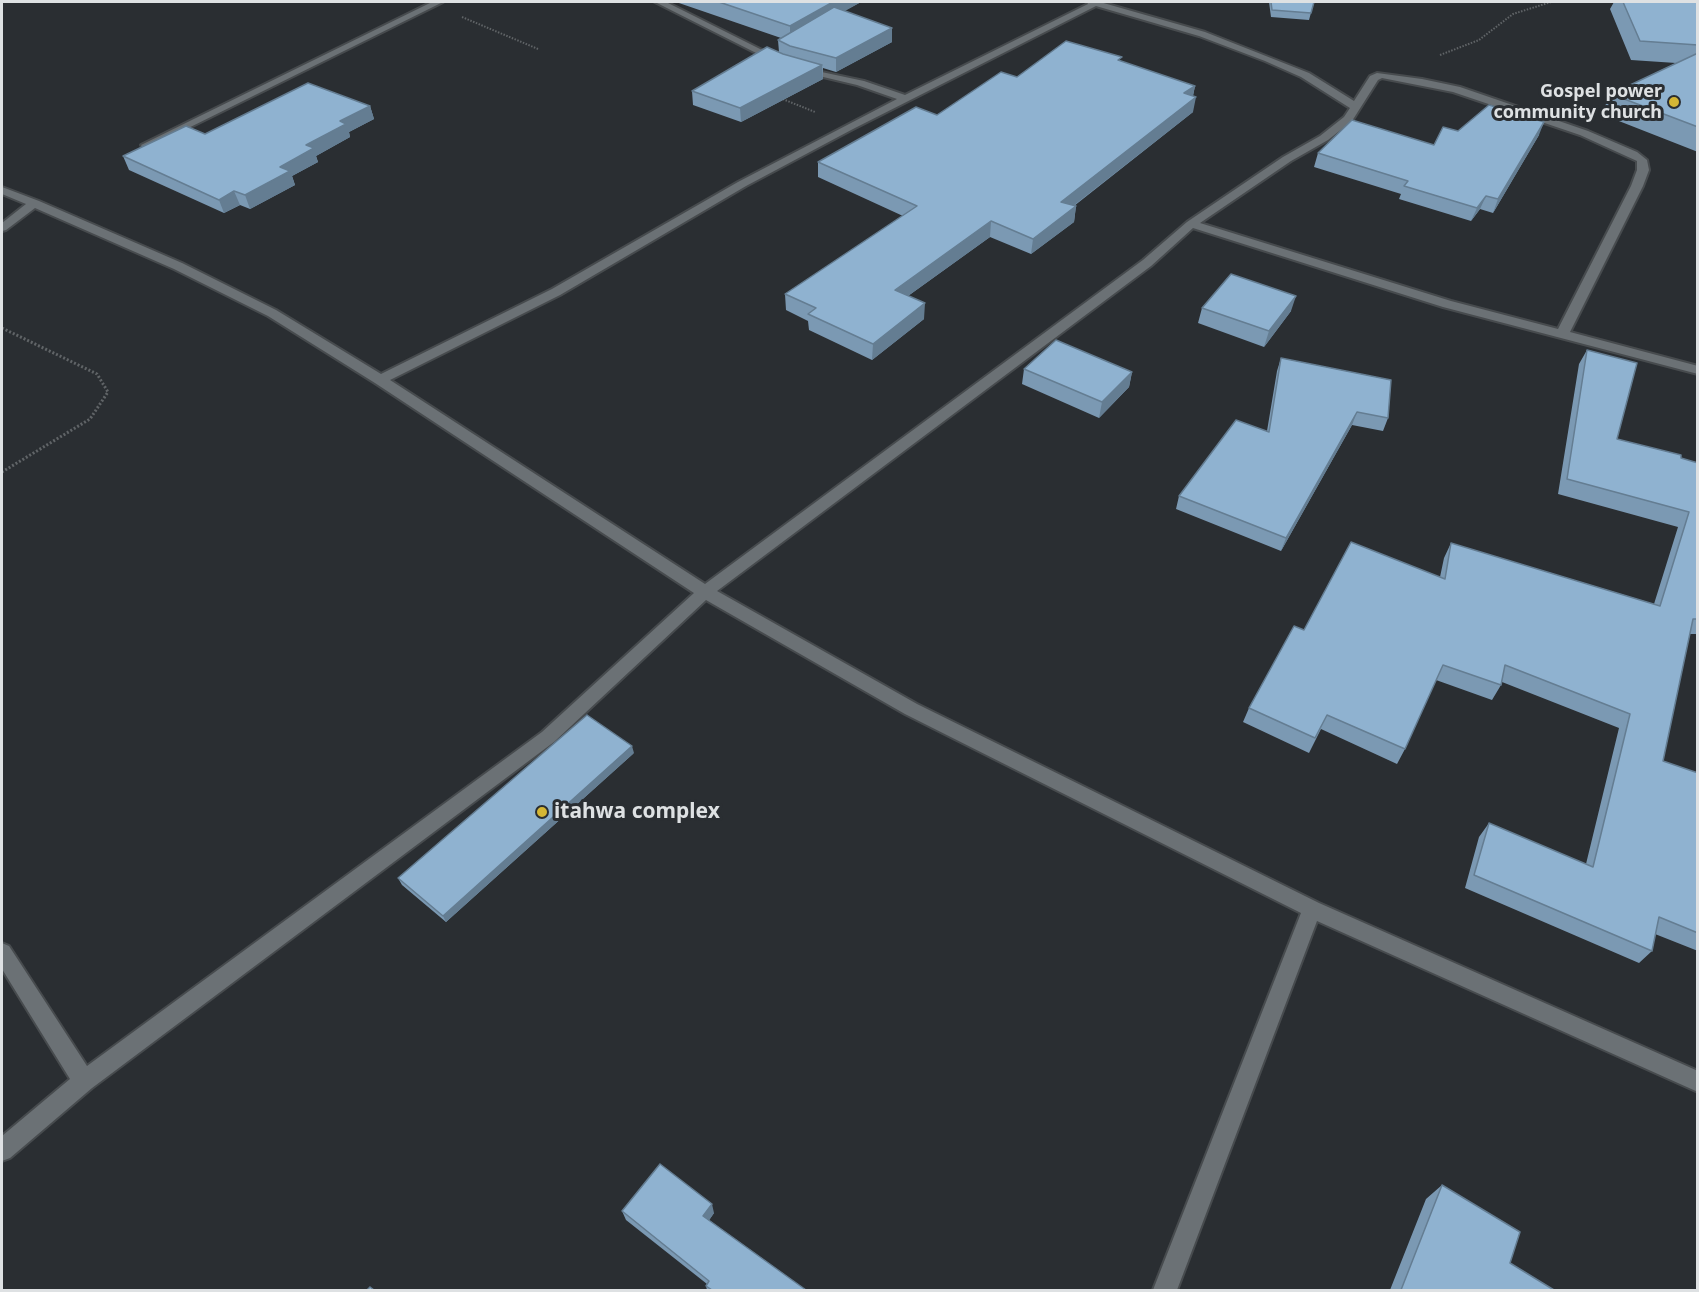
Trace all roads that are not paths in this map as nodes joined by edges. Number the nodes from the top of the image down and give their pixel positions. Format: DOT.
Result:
graph roads {
  1 [pos="663,2"];
  2 [pos="1093,2"];
  3 [pos="435,3"];
  4 [pos="904,98"];
  5 [pos="1356,107"];
  6 [pos="147,145"];
  7 [pos="2,190"];
  8 [pos="35,203"];
  9 [pos="1191,224"];
  10 [pos="2,228"];
  11 [pos="1562,336"];
  12 [pos="1698,370"];
  13 [pos="380,380"];
  14 [pos="705,592"];
  15 [pos="1312,909"];
  16 [pos="2,952"];
  17 [pos="84,1081"];
  18 [pos="1698,1082"];
  19 [pos="2,1150"];
  20 [pos="1165,1290"];
  1 -- 4 [label="street"];
  2 -- 4 [label="street"];
  2 -- 5 [label="street"];
  3 -- 6 [label="street"];
  4 -- 13 [label="street"];
  5 -- 9 [label="street"];
  5 -- 11 [label="street"];
  7 -- 8 [label="street"];
  8 -- 10 [label="street"];
  8 -- 13 [label="street"];
  9 -- 11 [label="street"];
  9 -- 14 [label="street"];
  11 -- 12 [label="street"];
  13 -- 14 [label="street"];
  14 -- 15 [label="street"];
  14 -- 17 [label="street"];
  15 -- 18 [label="street"];
  15 -- 20 [label="street"];
  16 -- 17 [label="street"];
  17 -- 19 [label="street"];
}
